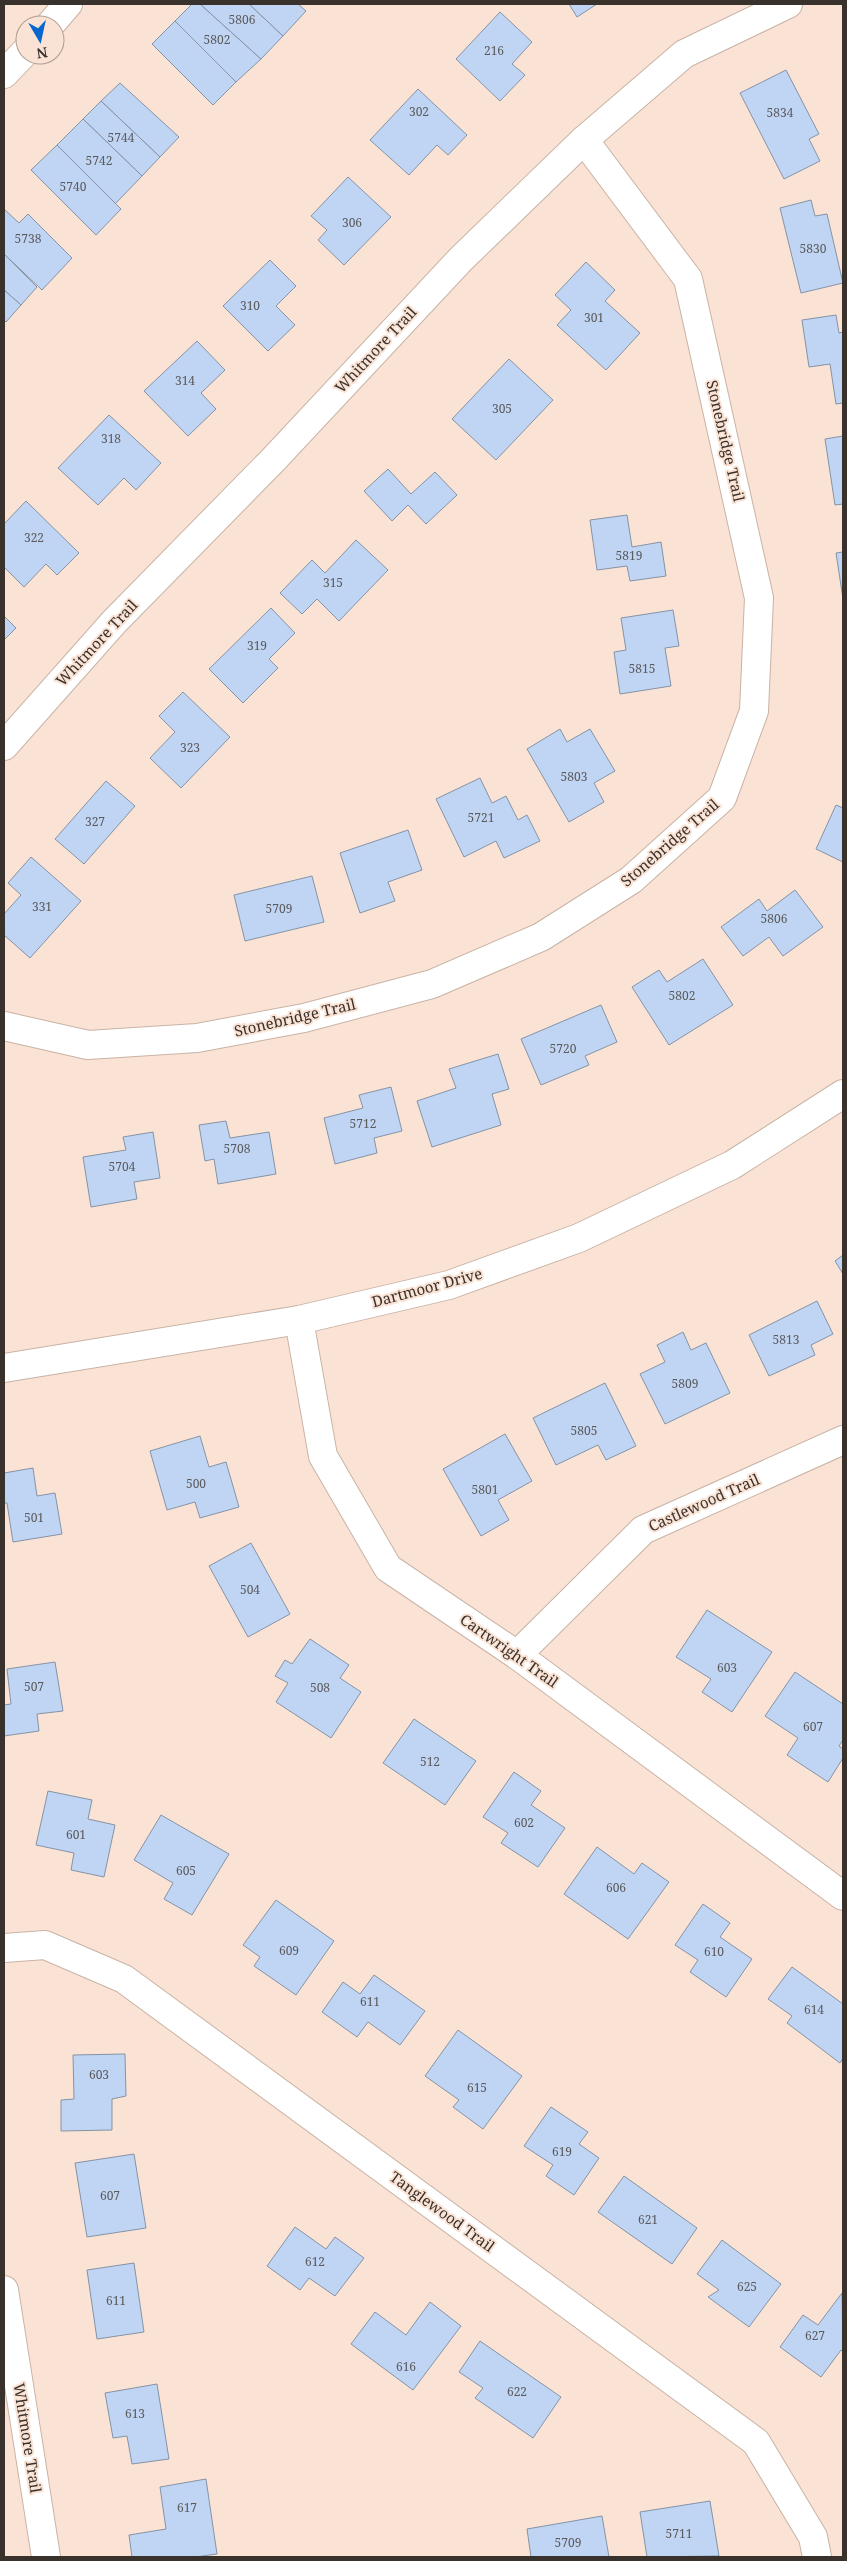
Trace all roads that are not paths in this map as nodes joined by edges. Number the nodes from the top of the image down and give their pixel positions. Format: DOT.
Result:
graph roads {
  1 [pos="68,4"];
  2 [pos="788,4"];
  3 [pos="59,15"];
  4 [pos="15,62"];
  5 [pos="4,74"];
  6 [pos="584,140"];
  7 [pos="4,746"];
  8 [pos="4,1026"];
  9 [pos="843,1094"];
  10 [pos="299,1320"];
  11 [pos="4,1368"];
  12 [pos="843,1440"];
  13 [pos="517,1655"];
  14 [pos="843,1896"];
  15 [pos="4,1948"];
  16 [pos="4,2290"];
  17 [pos="46,2557"];
  18 [pos="817,2557"];
  1 -- 3 [label="street"];
  2 -- 6 [label="street, Whitmore Trail"];
  4 -- 5 [label="street"];
  6 -- 7 [label="street, Whitmore Trail"];
  6 -- 8 [label="street, Stonebridge Trail"];
  9 -- 10 [label="street, Dartmoor Drive"];
  10 -- 11 [label="street, Dartmoor Drive"];
  10 -- 13 [label="street, Cartwright Trail"];
  12 -- 13 [label="street, Castlewood Trail"];
  13 -- 14 [label="street, Cartwright Trail"];
  15 -- 18 [label="street, Tanglewood Trail"];
  16 -- 17 [label="street, Whitmore Trail"];
}
